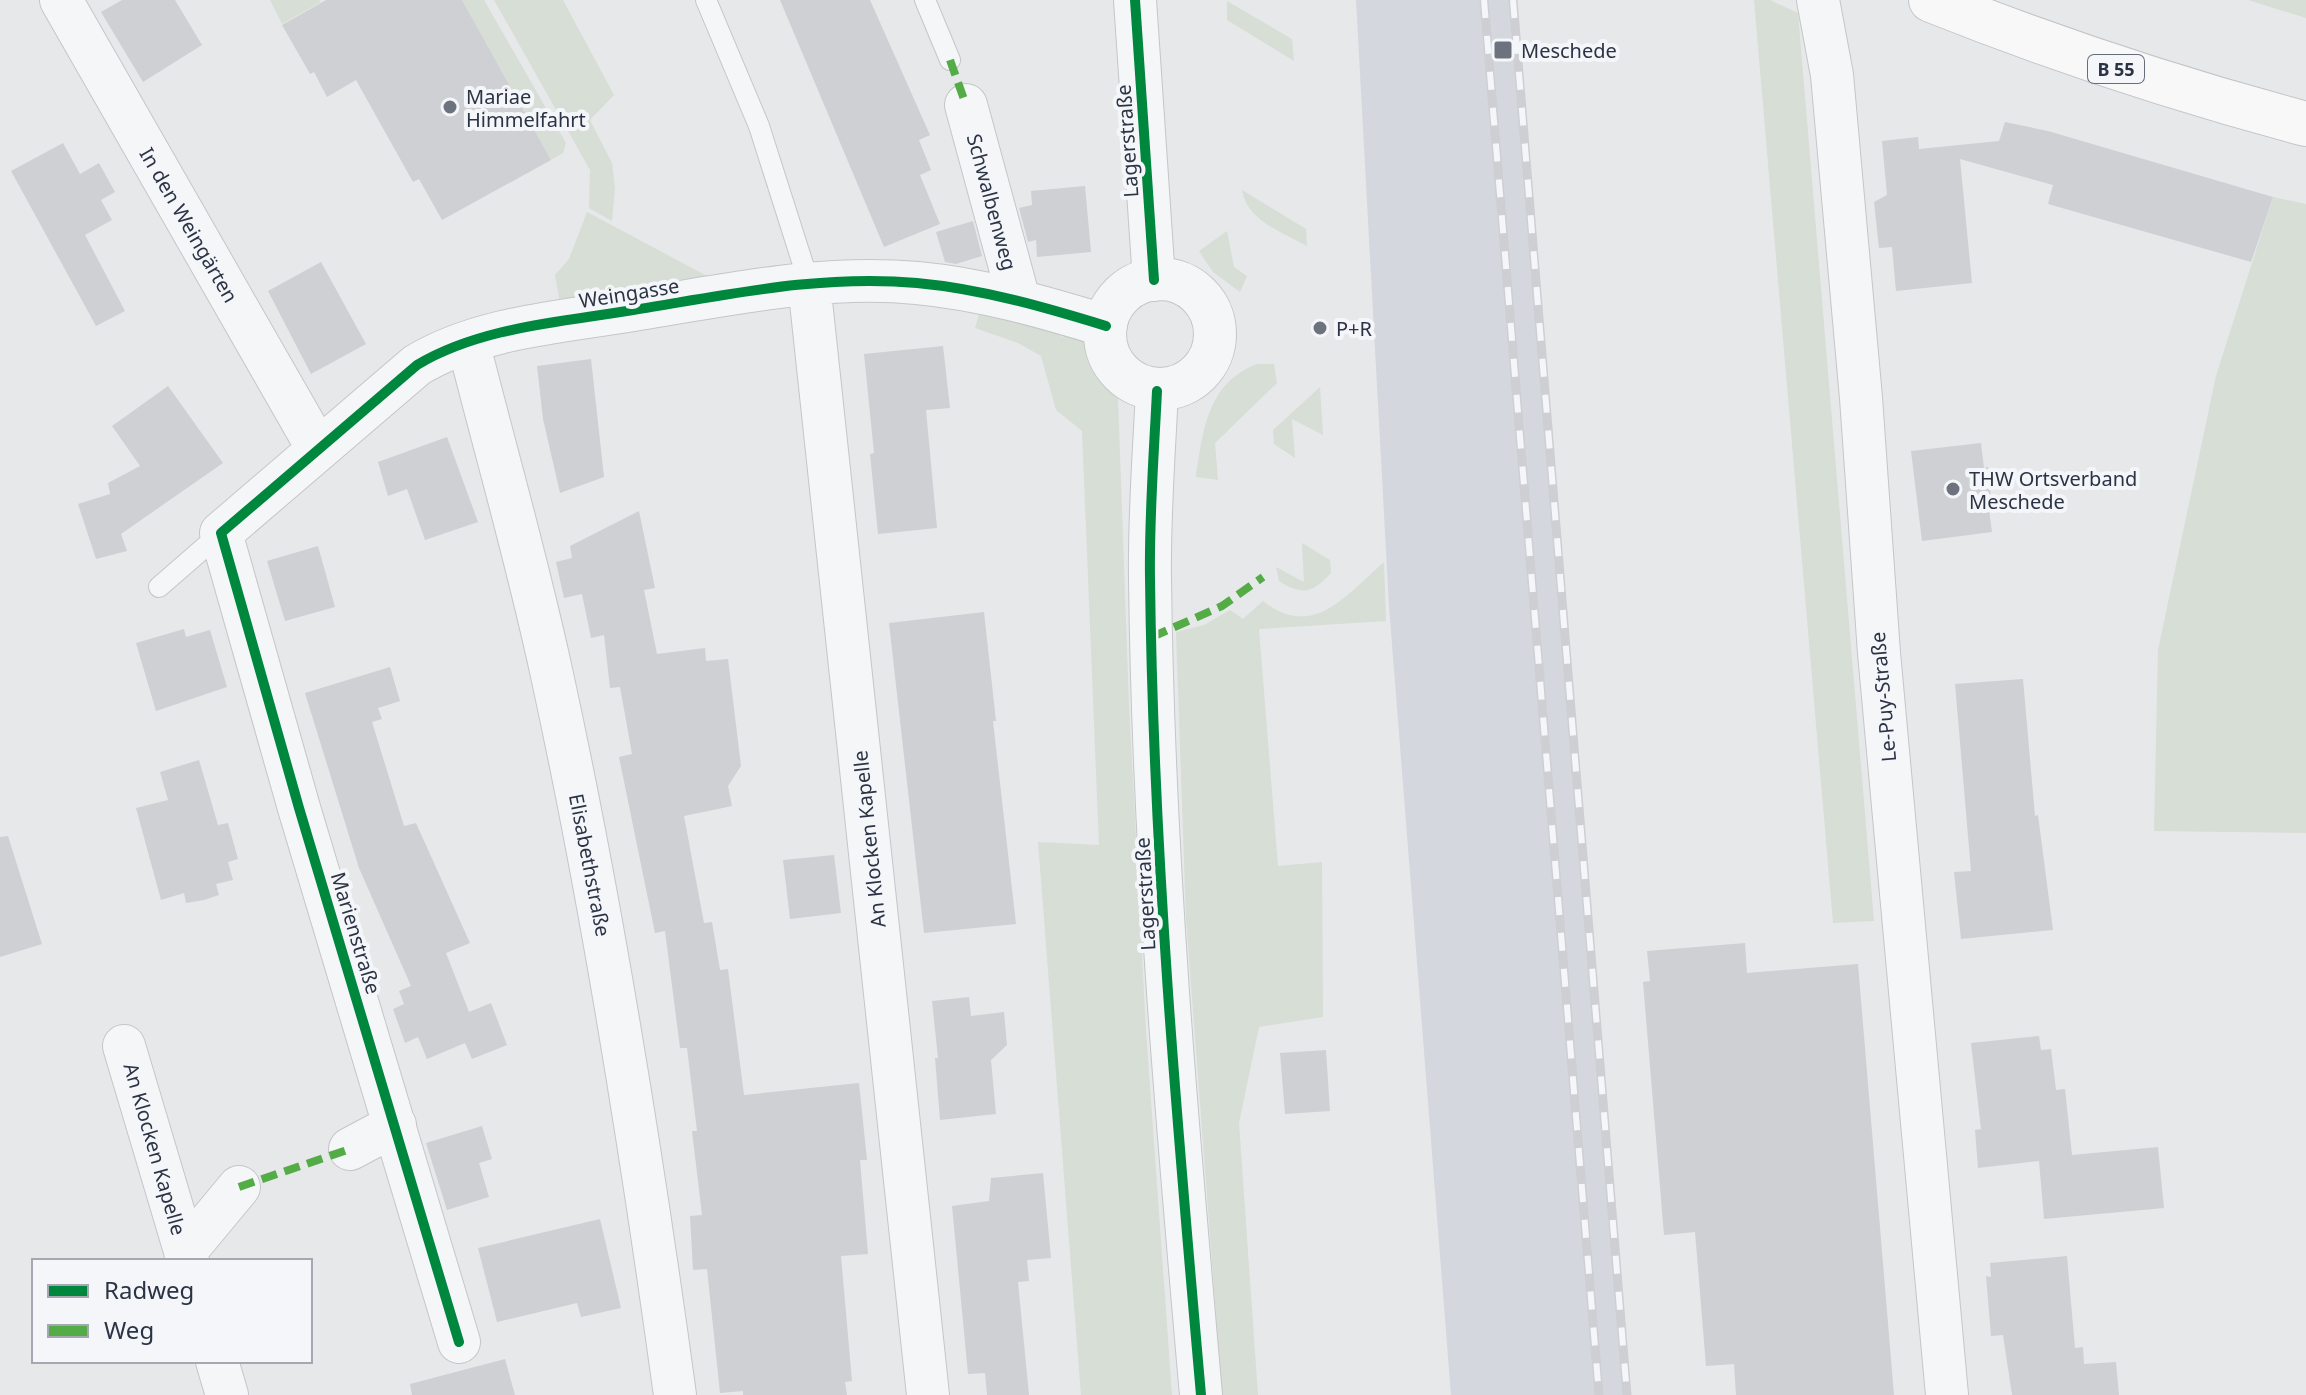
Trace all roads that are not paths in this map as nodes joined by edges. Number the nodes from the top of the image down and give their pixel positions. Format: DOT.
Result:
graph roads {
  1 [pos="61,0"];
  2 [pos="706,0"];
  3 [pos="925,0"];
  4 [pos="1135,0"];
  5 [pos="1818,0"];
  6 [pos="1931,0"];
  7 [pos="950,60"];
  8 [pos="966,105"];
  9 [pos="2306,124"];
  10 [pos="1154,280"];
  11 [pos="809,283"];
  12 [pos="1019,300"];
  13 [pos="1106,326"];
  14 [pos="468,342"];
  15 [pos="1157,391"];
  16 [pos="318,449"];
  17 [pos="221,533"];
  18 [pos="159,587"];
  19 [pos="124,1046"];
  20 [pos="395,1125"];
  21 [pos="350,1149"];
  22 [pos="239,1187"];
  23 [pos="186,1257"];
  24 [pos="459,1342"];
  25 [pos="218,1363"];
  26 [pos="227,1395"];
  27 [pos="675,1395"];
  28 [pos="928,1395"];
  29 [pos="1201,1395"];
  30 [pos="1947,1395"];
  1 -- 16 [label="street, In den Weingärten"];
  2 -- 11 [label="lane"];
  3 -- 7 [label="lane"];
  4 -- 10 [label="street, Lagerstraße"];
  5 -- 30 [label="street, Le-Puy-Straße"];
  6 -- 9 [label="main road, B 55"];
  8 -- 12 [label="street, Schwalbenweg"];
  10 -- 13 [label="street"];
  10 -- 15 [label="street"];
  11 -- 12 [label="street, Weingasse"];
  11 -- 14 [label="street, Weingasse"];
  11 -- 28 [label="street, An Klocken Kapelle"];
  12 -- 13 [label="street, Weingasse"];
  13 -- 15 [label="street"];
  14 -- 16 [label="street, Weingasse"];
  14 -- 27 [label="street, Elisabethstraße"];
  15 -- 29 [label="street, Lagerstraße"];
  16 -- 17 [label="street, Weingasse"];
  17 -- 18 [label="lane"];
  17 -- 20 [label="street, Marienstraße"];
  19 -- 23 [label="street, An Klocken Kapelle"];
  20 -- 21 [label="street"];
  20 -- 24 [label="street, Marienstraße"];
  22 -- 23 [label="street, An Klocken Kapelle"];
  25 -- 26 [label="street"];
}
